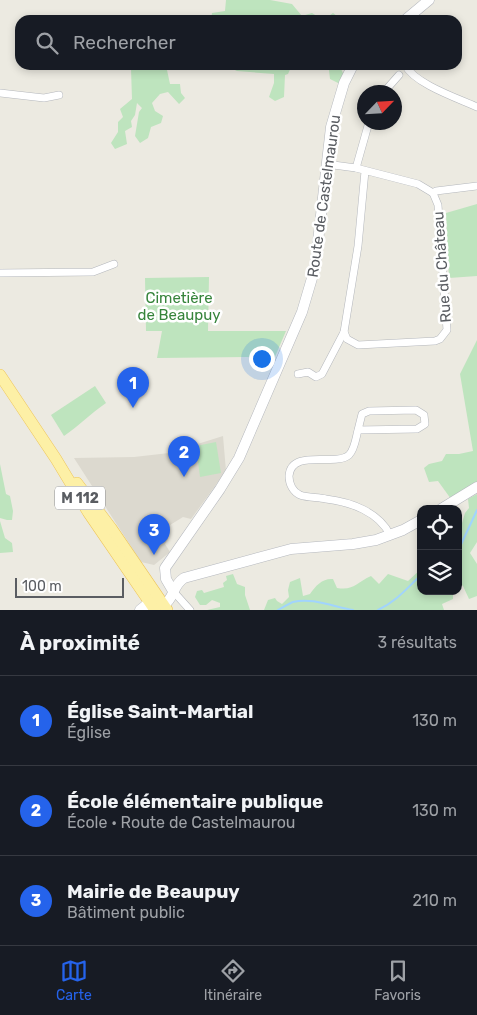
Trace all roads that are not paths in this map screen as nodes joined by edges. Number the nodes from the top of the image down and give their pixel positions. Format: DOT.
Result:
graph roads {
  1 [pos="429,0"];
  2 [pos="415,15"];
  3 [pos="350,70"];
  4 [pos="408,70"];
  5 [pos="399,75"];
  6 [pos="390,85"];
  7 [pos="0,94"];
  8 [pos="59,95"];
  9 [pos="477,107"];
  10 [pos="367,130"];
  11 [pos="326,164"];
  12 [pos="356,168"];
  13 [pos="366,171"];
  14 [pos="477,186"];
  15 [pos="433,193"];
  16 [pos="114,264"];
  17 [pos="0,274"];
  18 [pos="344,332"];
  19 [pos="298,374"];
  20 [pos="0,375"];
  21 [pos="358,430"];
  22 [pos="477,487"];
  23 [pos="448,505"];
  24 [pos="417,522"];
  25 [pos="390,535"];
  26 [pos="173,591"];
  27 [pos="158,606"];
  28 [pos="140,610"];
  29 [pos="190,610"];
  1 -- 2 [label="street"];
  3 -- 11 [label="street, Route de Castelmaurou"];
  4 -- 9 [label="street"];
  5 -- 6 [label="street"];
  7 -- 8 [label="street"];
  10 -- 12 [label="street"];
  11 -- 12 [label="street, Rue du Château"];
  11 -- 26 [label="street, Route de Castelmaurou"];
  12 -- 13 [label="street, Rue du Château"];
  13 -- 15 [label="street, Rue du Château"];
  13 -- 18 [label="street"];
  14 -- 15 [label="street"];
  15 -- 18 [label="street, Rue du Château"];
  16 -- 17 [label="street"];
  18 -- 19 [label="street"];
  20 -- 27 [label="main road, M 112"];
  21 -- 21 [label="street"];
  21 -- 25 [label="street"];
  22 -- 23 [label="street"];
  24 -- 25 [label="street"];
  25 -- 26 [label="street"];
  26 -- 27 [label="street"];
  26 -- 29 [label="street"];
  27 -- 28 [label="street"];
}
